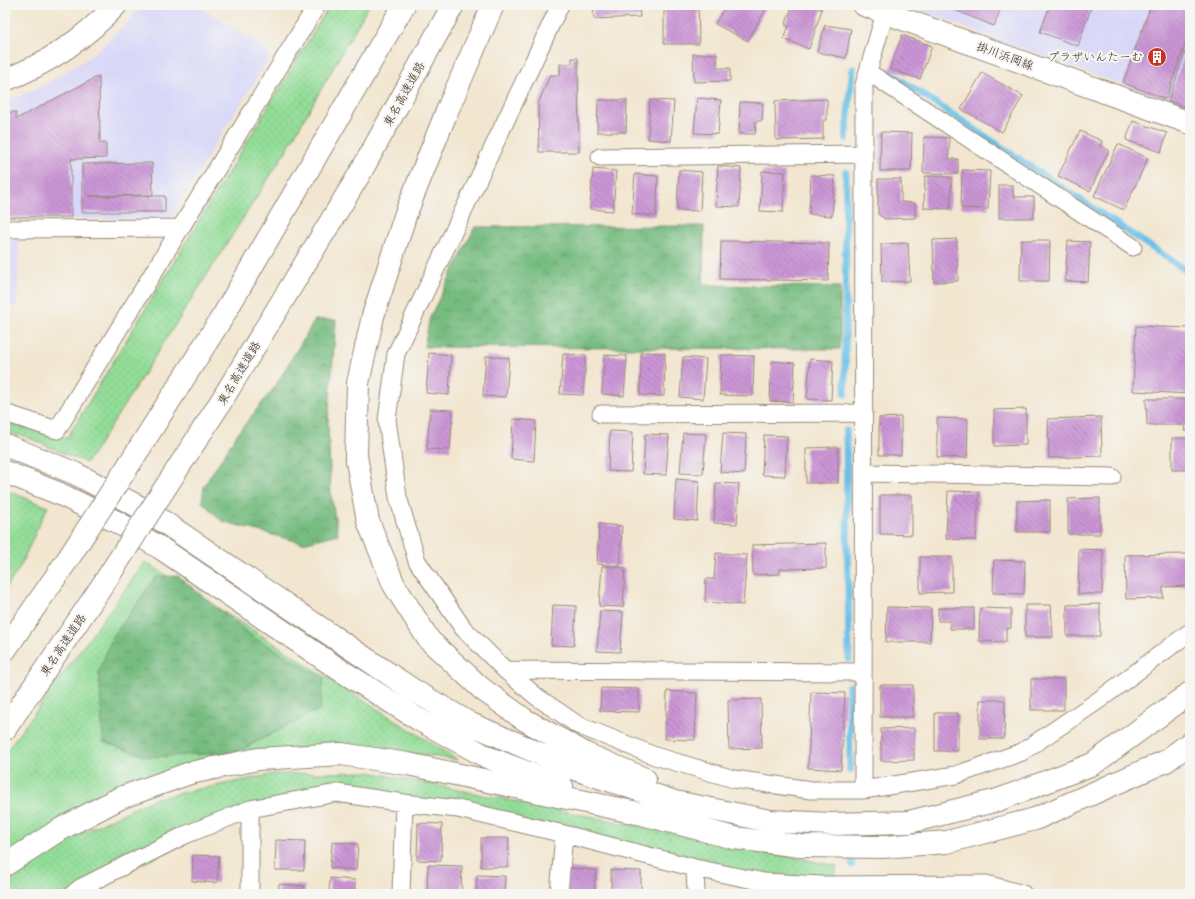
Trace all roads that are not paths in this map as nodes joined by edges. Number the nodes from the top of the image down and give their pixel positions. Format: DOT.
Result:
graph roads {
  1 [pos="116,5"];
  2 [pos="316,5"];
  3 [pos="404,5"];
  4 [pos="453,5"];
  5 [pos="493,5"];
  6 [pos="560,5"];
  7 [pos="864,5"];
  8 [pos="885,13"];
  9 [pos="868,72"];
  10 [pos="5,80"];
  11 [pos="1190,123"];
  12 [pos="864,154"];
  13 [pos="600,157"];
  14 [pos="180,228"];
  15 [pos="5,229"];
  16 [pos="1133,247"];
  17 [pos="864,413"];
  18 [pos="5,414"];
  19 [pos="601,414"];
  20 [pos="5,445"];
  21 [pos="5,472"];
  22 [pos="864,473"];
  23 [pos="1112,476"];
  24 [pos="68,559"];
  25 [pos="5,627"];
  26 [pos="1190,632"];
  27 [pos="5,650"];
  28 [pos="505,670"];
  29 [pos="863,672"];
  30 [pos="1190,693"];
  31 [pos="5,729"];
  32 [pos="1190,743"];
  33 [pos="863,790"];
  34 [pos="404,803"];
  35 [pos="250,809"];
  36 [pos="642,814"];
  37 [pos="770,821"];
  38 [pos="564,834"];
  39 [pos="5,865"];
  40 [pos="695,868"];
  41 [pos="865,890"];
  42 [pos="73,894"];
  43 [pos="250,894"];
  44 [pos="401,894"];
  45 [pos="559,894"];
  46 [pos="696,894"];
  47 [pos="1023,894"];
  1 -- 10 [label="main road"];
  2 -- 14 [label="street"];
  3 -- 24 [label="main road, bridge"];
  4 -- 31 [label="main road, 東名高速道路, bridge"];
  5 -- 37 [label="main road"];
  6 -- 28 [label="street"];
  7 -- 8 [label="main road, 掛川浜岡線"];
  8 -- 9 [label="street"];
  8 -- 11 [label="main road, 掛川浜岡線"];
  9 -- 12 [label="street"];
  9 -- 16 [label="street"];
  12 -- 13 [label="street"];
  12 -- 17 [label="street"];
  14 -- 15 [label="street"];
  14 -- 18 [label="street"];
  17 -- 19 [label="street"];
  17 -- 22 [label="street"];
  20 -- 37 [label="main road"];
  21 -- 36 [label="main road"];
  22 -- 23 [label="street"];
  22 -- 29 [label="street"];
  24 -- 25 [label="main road"];
  24 -- 27 [label="main road"];
  26 -- 33 [label="street"];
  28 -- 29 [label="street"];
  28 -- 33 [label="street"];
  29 -- 33 [label="street"];
  30 -- 37 [label="main road"];
  32 -- 36 [label="main road"];
  34 -- 35 [label="street"];
  34 -- 38 [label="street"];
  34 -- 44 [label="street"];
  35 -- 42 [label="street"];
  35 -- 43 [label="street"];
  36 -- 39 [label="main road"];
  38 -- 40 [label="street"];
  38 -- 45 [label="street"];
  40 -- 41 [label="street"];
  40 -- 46 [label="street"];
  41 -- 47 [label="street"];
}
